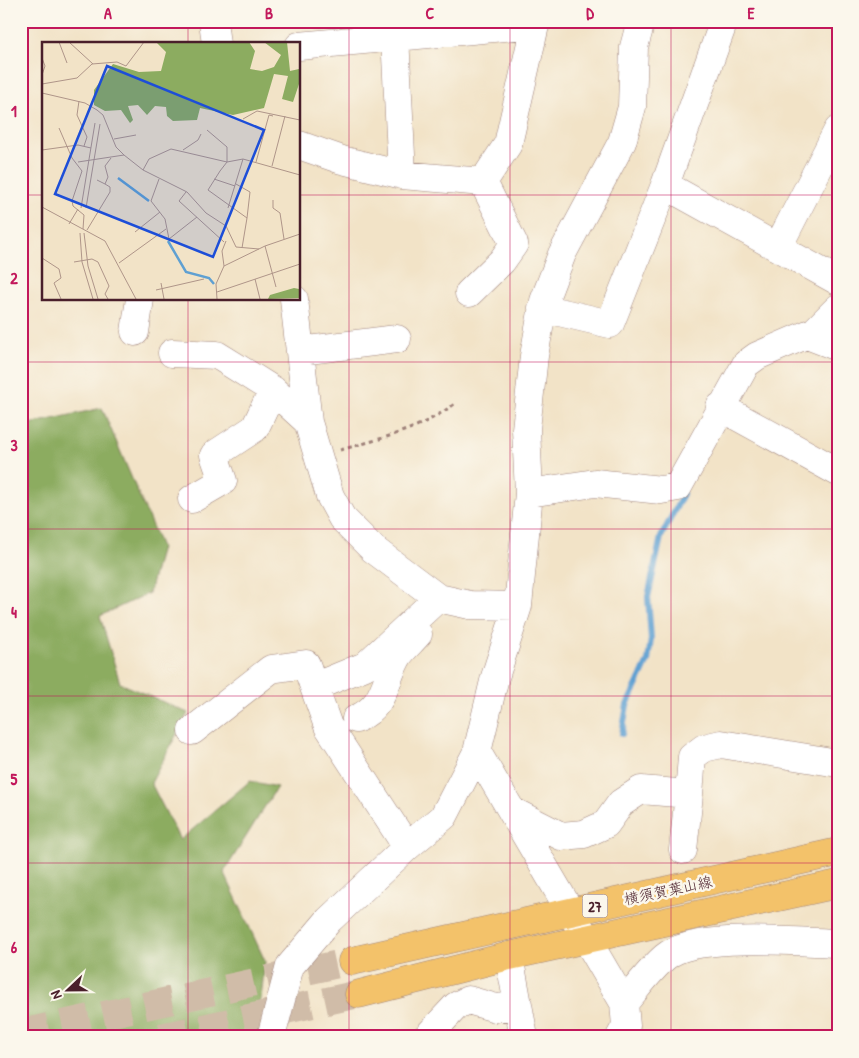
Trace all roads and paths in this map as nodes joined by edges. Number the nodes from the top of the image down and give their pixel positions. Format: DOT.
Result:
graph roads {
  1 [pos="212,21"];
  2 [pos="641,21"];
  3 [pos="724,21"];
  4 [pos="536,22"];
  5 [pos="387,31"];
  6 [pos="216,42"];
  7 [pos="300,46"];
  8 [pos="838,130"];
  9 [pos="300,145"];
  10 [pos="402,175"];
  11 [pos="483,182"];
  12 [pos="665,185"];
  13 [pos="778,247"];
  14 [pos="838,280"];
  15 [pos="469,293"];
  16 [pos="140,300"];
  17 [pos="294,300"];
  18 [pos="542,308"];
  19 [pos="838,308"];
  20 [pos="135,332"];
  21 [pos="807,336"];
  22 [pos="397,339"];
  23 [pos="838,347"];
  24 [pos="300,351"];
  25 [pos="172,353"];
  26 [pos="273,390"];
  27 [pos="457,402"];
  28 [pos="720,407"];
  29 [pos="308,422"];
  30 [pos="318,456"];
  31 [pos="838,472"];
  32 [pos="529,493"];
  33 [pos="192,499"];
  34 [pos="446,600"];
  35 [pos="518,606"];
  36 [pos="314,687"];
  37 [pos="356,719"];
  38 [pos="192,731"];
  39 [pos="477,752"];
  40 [pos="838,763"];
  41 [pos="689,794"];
  42 [pos="512,811"];
  43 [pos="407,847"];
  44 [pos="683,850"];
  45 [pos="838,852"];
  46 [pos="838,884"];
  47 [pos="569,911"];
  48 [pos="586,940"];
  49 [pos="838,943"];
  50 [pos="509,956"];
  51 [pos="352,961"];
  52 [pos="359,994"];
  53 [pos="624,1003"];
  54 [pos="517,1005"];
  55 [pos="271,1037"];
  56 [pos="427,1037"];
  57 [pos="524,1037"];
  58 [pos="620,1037"];
  1 -- 6 [label="street"];
  2 -- 18 [label="street"];
  3 -- 12 [label="street"];
  4 -- 5 [label="street"];
  4 -- 11 [label="street"];
  5 -- 7 [label="street"];
  5 -- 10 [label="street"];
  8 -- 13 [label="street"];
  9 -- 10 [label="street"];
  10 -- 11 [label="street"];
  11 -- 15 [label="street"];
  12 -- 13 [label="street"];
  12 -- 18 [label="street"];
  13 -- 14 [label="street"];
  16 -- 20 [label="street"];
  17 -- 24 [label="street"];
  18 -- 32 [label="street"];
  19 -- 21 [label="street"];
  21 -- 23 [label="street"];
  21 -- 28 [label="street"];
  22 -- 24 [label="street"];
  24 -- 29 [label="street"];
  25 -- 26 [label="street"];
  26 -- 29 [label="street"];
  26 -- 33 [label="street"];
  27 -- 30 [label="path"];
  28 -- 31 [label="street"];
  28 -- 32 [label="street"];
  29 -- 30 [label="street"];
  30 -- 34 [label="street"];
  32 -- 35 [label="street"];
  34 -- 35 [label="street"];
  34 -- 36 [label="street"];
  34 -- 37 [label="street"];
  35 -- 39 [label="street"];
  36 -- 38 [label="street"];
  36 -- 43 [label="street"];
  39 -- 42 [label="street"];
  39 -- 43 [label="street"];
  40 -- 41 [label="street"];
  41 -- 42 [label="street"];
  41 -- 44 [label="street"];
  42 -- 47 [label="street"];
  43 -- 55 [label="street"];
  45 -- 47 [label="main road, 横須賀葉山線 / 27"];
  46 -- 48 [label="main road, 横須賀葉山線 / 27"];
  47 -- 48 [label="street"];
  47 -- 51 [label="main road, 横須賀葉山線 / 27"];
  48 -- 50 [label="main road, 横須賀葉山線 / 27"];
  48 -- 53 [label="street"];
  49 -- 53 [label="street"];
  50 -- 52 [label="main road, 横須賀葉山線 / 27"];
  50 -- 54 [label="street"];
  53 -- 58 [label="street"];
  54 -- 56 [label="street"];
  54 -- 57 [label="street"];
}
